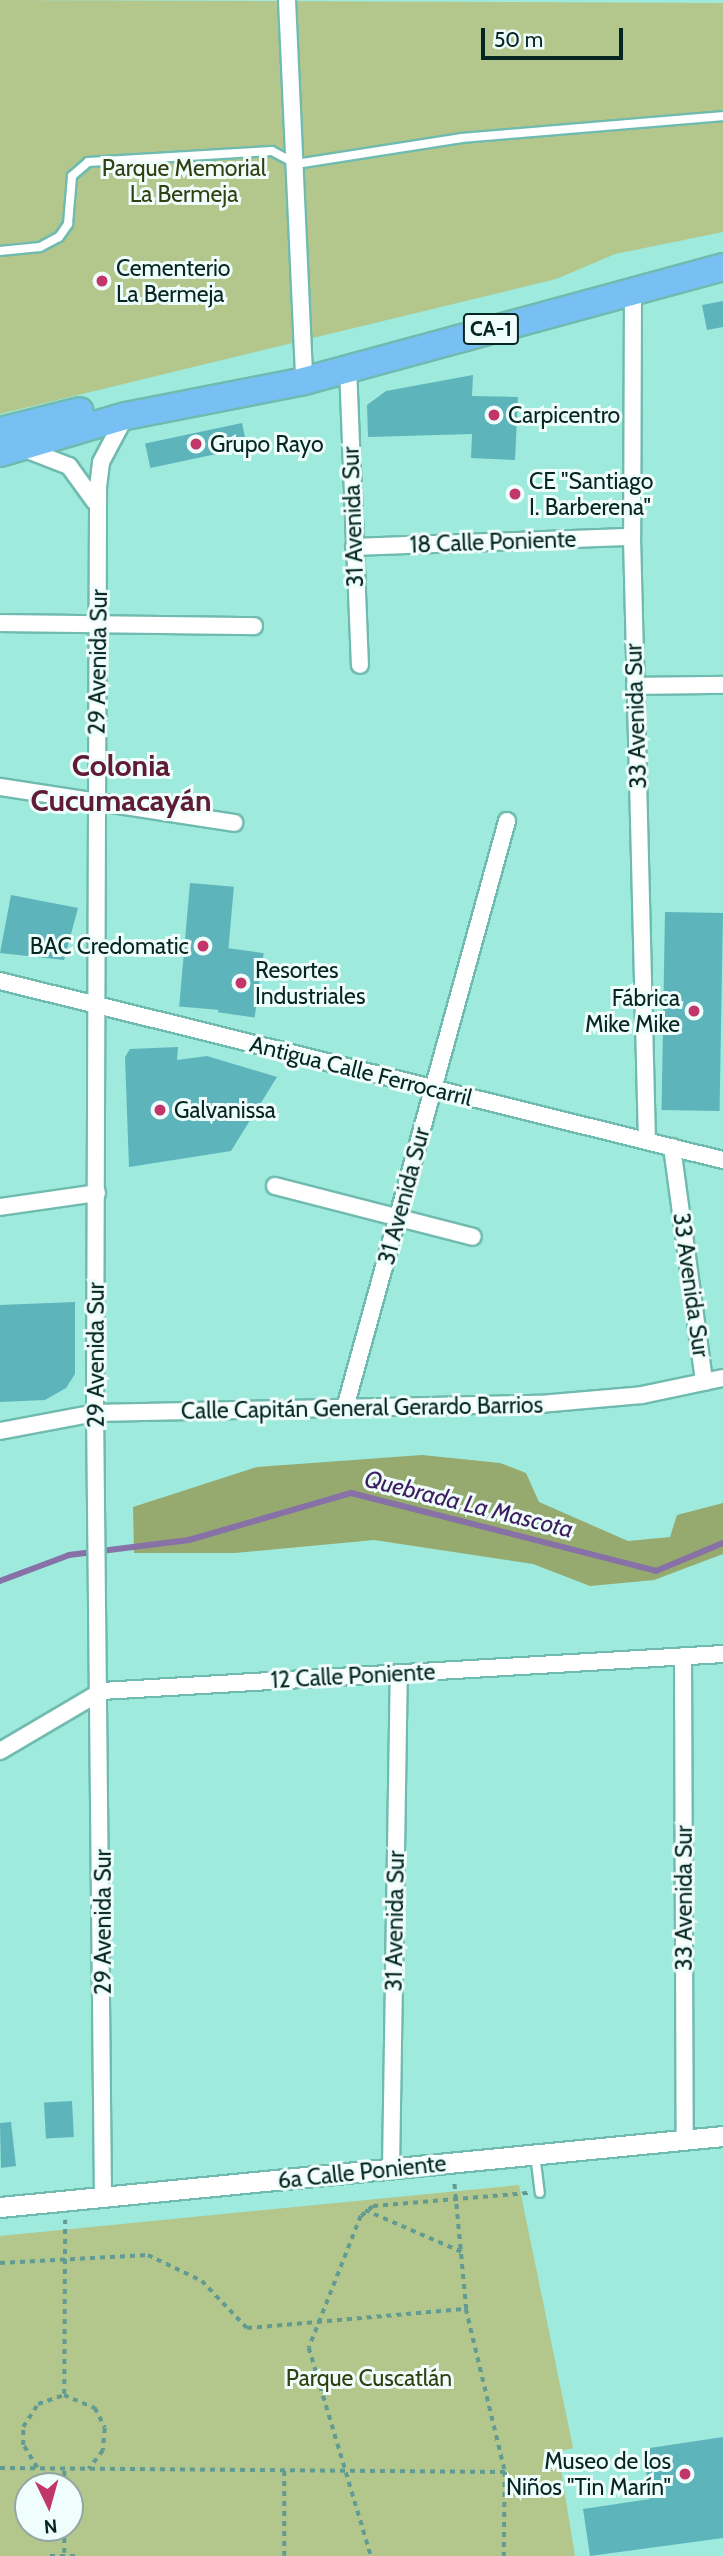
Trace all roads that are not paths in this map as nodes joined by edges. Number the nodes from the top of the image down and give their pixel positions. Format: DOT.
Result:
graph roads {
  1 [pos="286,0"];
  2 [pos="723,116"];
  3 [pos="296,164"];
  4 [pos="0,251"];
  5 [pos="723,267"];
  6 [pos="633,291"];
  7 [pos="348,368"];
  8 [pos="303,381"];
  9 [pos="207,400"];
  10 [pos="126,416"];
  11 [pos="5,444"];
  12 [pos="99,513"];
  13 [pos="632,537"];
  14 [pos="354,547"];
  15 [pos="0,623"];
  16 [pos="98,624"];
  17 [pos="254,626"];
  18 [pos="360,665"];
  19 [pos="723,685"];
  20 [pos="635,686"];
  21 [pos="0,787"];
  22 [pos="96,800"];
  23 [pos="507,821"];
  24 [pos="234,823"];
  25 [pos="0,981"];
  26 [pos="99,1005"];
  27 [pos="433,1090"];
  28 [pos="647,1141"];
  29 [pos="672,1147"];
  30 [pos="723,1160"];
  31 [pos="275,1186"];
  32 [pos="97,1193"];
  33 [pos="0,1208"];
  34 [pos="398,1218"];
  35 [pos="473,1237"];
  36 [pos="723,1378"];
  37 [pos="704,1382"];
  38 [pos="345,1408"];
  39 [pos="95,1413"];
  40 [pos="0,1431"];
  41 [pos="723,1654"];
  42 [pos="683,1656"];
  43 [pos="399,1673"];
  44 [pos="102,1691"];
  45 [pos="0,1751"];
  46 [pos="723,2136"];
  47 [pos="685,2139"];
  48 [pos="535,2154"];
  49 [pos="391,2169"];
  50 [pos="540,2193"];
  51 [pos="103,2197"];
  52 [pos="0,2207"];
  1 -- 3 [label="street"];
  2 -- 3 [label="lane"];
  3 -- 4 [label="lane"];
  3 -- 8 [label="street"];
  5 -- 6 [label="highway, CA-1"];
  6 -- 7 [label="highway, CA-1"];
  6 -- 13 [label="street, 33 Avenida Sur"];
  7 -- 8 [label="highway, CA-1"];
  7 -- 14 [label="street, 31 Avenida Sur"];
  8 -- 9 [label="highway, CA-1"];
  9 -- 10 [label="highway, CA-1"];
  9 -- 11 [label="highway, CA-1"];
  10 -- 11 [label="highway, CA-1"];
  10 -- 12 [label="street, 29 Avenida Sur"];
  11 -- 12 [label="street"];
  12 -- 16 [label="street, 29 Avenida Sur"];
  13 -- 14 [label="street, 18 Calle Poniente"];
  13 -- 20 [label="street, 33 Avenida Sur"];
  14 -- 18 [label="street, 31 Avenida Sur"];
  15 -- 16 [label="street"];
  16 -- 17 [label="street"];
  16 -- 22 [label="street, 29 Avenida Sur"];
  19 -- 20 [label="street"];
  20 -- 28 [label="street, 33 Avenida Sur"];
  21 -- 22 [label="street"];
  22 -- 24 [label="street"];
  22 -- 26 [label="street, 29 Avenida Sur"];
  23 -- 27 [label="street, 31 Avenida Sur"];
  25 -- 26 [label="street, Antigua Calle Ferrocarril"];
  26 -- 27 [label="street, Antigua Calle Ferrocarril"];
  26 -- 32 [label="street, 29 Avenida Sur"];
  27 -- 28 [label="street, Antigua Calle Ferrocarril"];
  27 -- 34 [label="street, 31 Avenida Sur"];
  28 -- 29 [label="street, Antigua Calle Ferrocarril"];
  29 -- 30 [label="street, Antigua Calle Ferrocarril"];
  29 -- 37 [label="street, 33 Avenida Sur"];
  31 -- 34 [label="street"];
  32 -- 33 [label="street"];
  32 -- 39 [label="street, 29 Avenida Sur"];
  34 -- 35 [label="street"];
  34 -- 38 [label="street, 31 Avenida Sur"];
  36 -- 37 [label="street, Calle Capitán General Gerardo Barrios"];
  37 -- 38 [label="street, Calle Capitán General Gerardo Barrios"];
  38 -- 39 [label="street, Calle Capitán General Gerardo Barrios"];
  39 -- 40 [label="street, Calle Capitán General Gerardo Barrios"];
  39 -- 44 [label="street, 29 Avenida Sur"];
  41 -- 42 [label="street, 12 Calle Poniente"];
  42 -- 43 [label="street, 12 Calle Poniente"];
  42 -- 47 [label="street, 33 Avenida Sur"];
  43 -- 44 [label="street, 12 Calle Poniente"];
  43 -- 49 [label="street, 31 Avenida Sur"];
  44 -- 45 [label="street, 12 Calle Poniente"];
  44 -- 51 [label="street, 29 Avenida Sur"];
  46 -- 47 [label="street, 6a Calle Poniente"];
  47 -- 48 [label="street, 6a Calle Poniente"];
  48 -- 49 [label="street, 6a Calle Poniente"];
  48 -- 50 [label="lane"];
  49 -- 51 [label="street, 6a Calle Poniente"];
  51 -- 52 [label="street, 6a Calle Poniente"];
}
